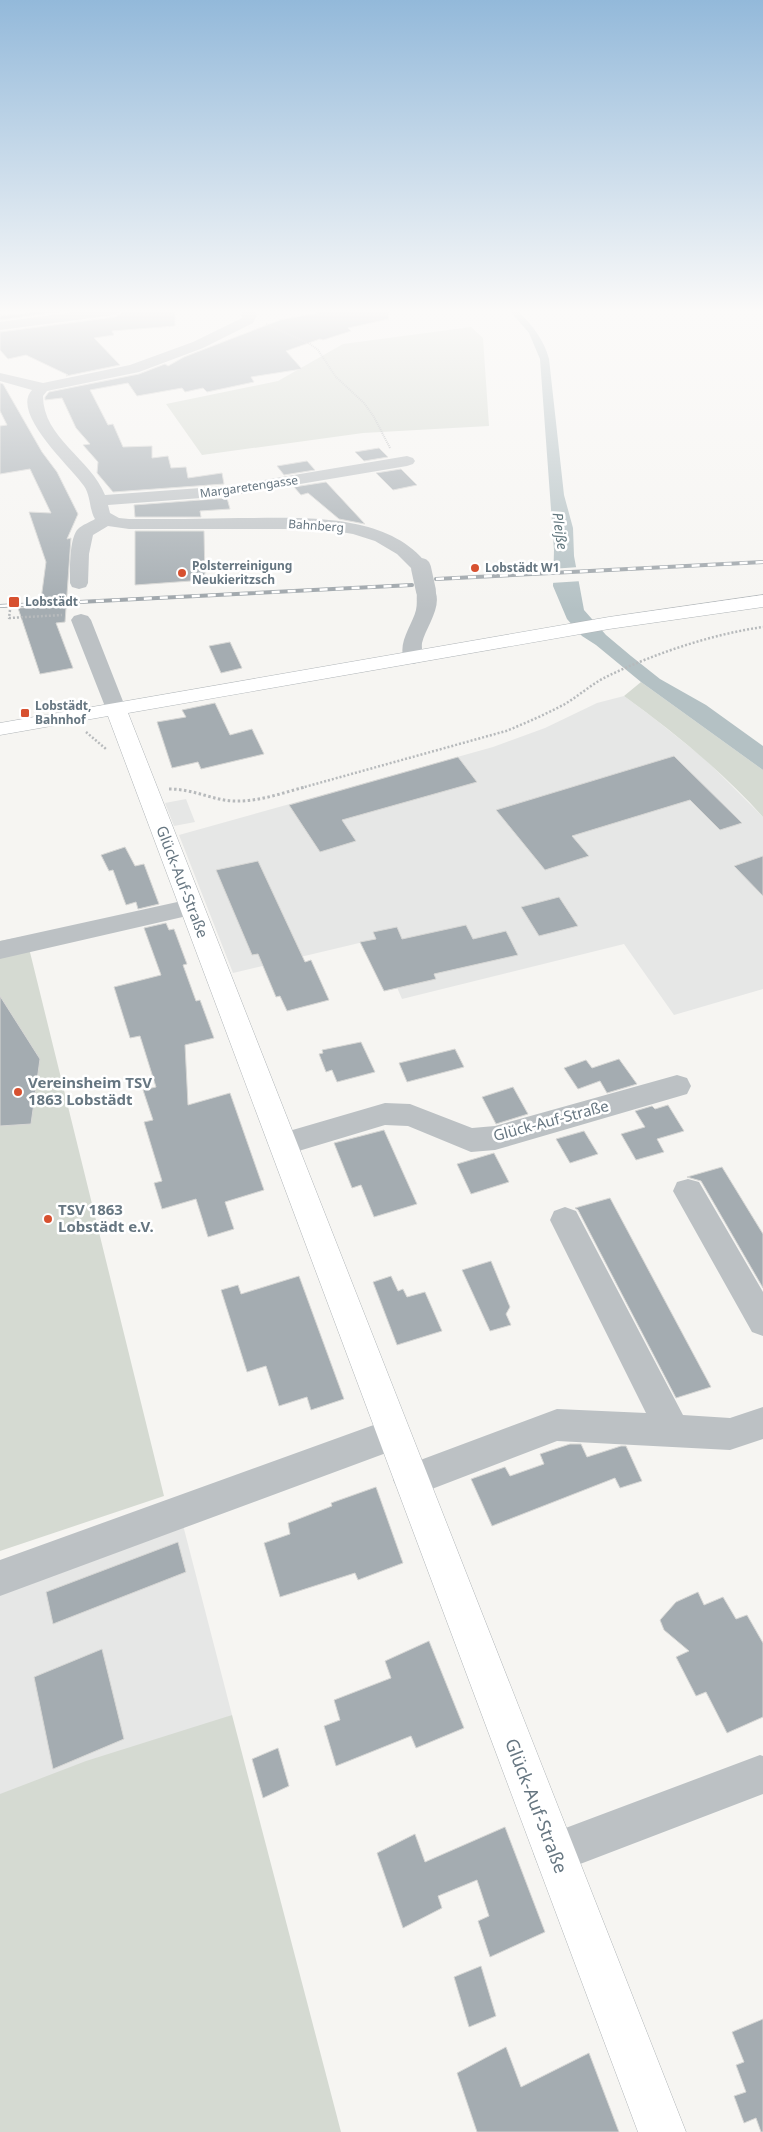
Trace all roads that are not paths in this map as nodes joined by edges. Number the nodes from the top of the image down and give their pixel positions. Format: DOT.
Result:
graph roads {
  1 [pos="38,410"];
  2 [pos="403,463"];
  3 [pos="98,501"];
  4 [pos="106,520"];
  5 [pos="79,583"];
  6 [pos="763,601"];
  7 [pos="74,618"];
  8 [pos="413,658"];
  9 [pos="116,709"];
  10 [pos="0,729"];
  11 [pos="191,907"];
  12 [pos="0,950"];
  13 [pos="676,1086"];
  14 [pos="282,1144"];
  15 [pos="688,1191"];
  16 [pos="565,1220"];
  17 [pos="763,1322"];
  18 [pos="763,1423"];
  19 [pos="672,1431"];
  20 [pos="393,1434"];
  21 [pos="411,1480"];
  22 [pos="0,1578"];
  23 [pos="760,1775"];
  24 [pos="554,1853"];
  25 [pos="662,2132"];
  1 -- 3 [label="street"];
  2 -- 3 [label="street, Margaretengasse"];
  3 -- 4 [label="street"];
  4 -- 5 [label="street"];
  4 -- 8 [label="street, Bahnberg, bridge"];
  6 -- 8 [label="main road"];
  7 -- 9 [label="street, Glück-Auf-Straße"];
  8 -- 9 [label="main road"];
  9 -- 10 [label="main road"];
  9 -- 11 [label="main road, Glück-Auf-Straße"];
  11 -- 12 [label="street"];
  11 -- 14 [label="main road, Glück-Auf-Straße"];
  13 -- 14 [label="street, Glück-Auf-Straße"];
  14 -- 20 [label="main road, Glück-Auf-Straße"];
  15 -- 17 [label="street"];
  16 -- 19 [label="street"];
  18 -- 19 [label="street"];
  19 -- 21 [label="street"];
  20 -- 21 [label="main road, Glück-Auf-Straße"];
  20 -- 22 [label="street"];
  21 -- 24 [label="main road, Glück-Auf-Straße"];
  23 -- 24 [label="street"];
  24 -- 25 [label="main road, Glück-Auf-Straße"];
}
